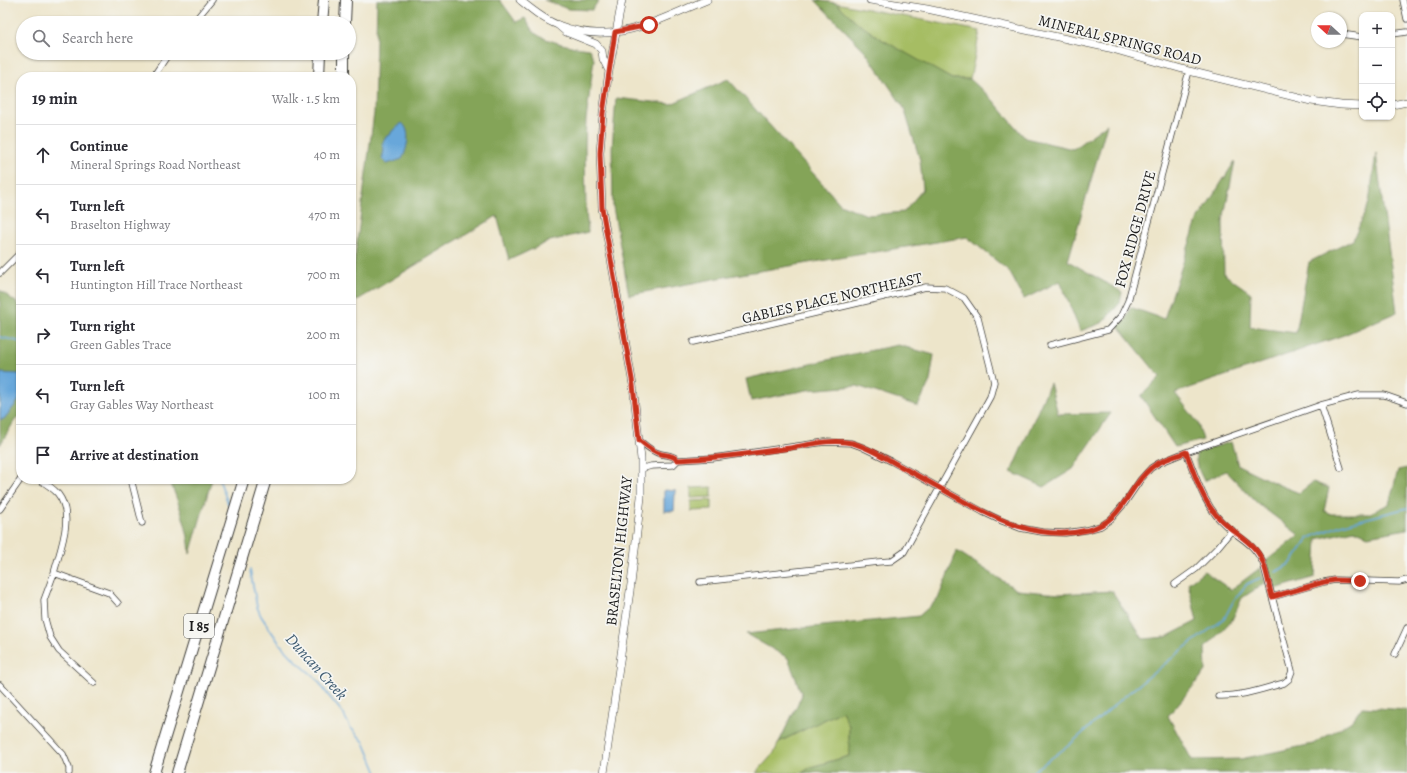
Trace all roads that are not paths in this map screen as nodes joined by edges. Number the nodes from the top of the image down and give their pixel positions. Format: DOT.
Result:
graph roads {
  1 [pos="212,0"];
  2 [pos="324,0"];
  3 [pos="346,0"];
  4 [pos="520,0"];
  5 [pos="622,0"];
  6 [pos="707,0"];
  7 [pos="870,0"];
  8 [pos="1403,0"];
  9 [pos="199,16"];
  10 [pos="323,16"];
  11 [pos="345,16"];
  12 [pos="1407,19"];
  13 [pos="558,25"];
  14 [pos="615,32"];
  15 [pos="1407,32"];
  16 [pos="1395,34"];
  17 [pos="1347,35"];
  18 [pos="1359,37"];
  19 [pos="164,60"];
  20 [pos="320,60"];
  21 [pos="344,60"];
  22 [pos="609,70"];
  23 [pos="1189,71"];
  24 [pos="156,72"];
  25 [pos="319,72"];
  26 [pos="344,72"];
  27 [pos="1407,102"];
  28 [pos="1395,104"];
  29 [pos="1359,106"];
  30 [pos="16,257"];
  31 [pos="0,273"];
  32 [pos="693,342"];
  33 [pos="1050,345"];
  34 [pos="1407,403"];
  35 [pos="1320,405"];
  36 [pos="639,440"];
  37 [pos="1186,452"];
  38 [pos="678,460"];
  39 [pos="1341,468"];
  40 [pos="641,469"];
  41 [pos="18,484"];
  42 [pos="46,484"];
  43 [pos="132,484"];
  44 [pos="242,484"];
  45 [pos="264,484"];
  46 [pos="940,488"];
  47 [pos="0,510"];
  48 [pos="142,523"];
  49 [pos="1232,530"];
  50 [pos="54,573"];
  51 [pos="1407,580"];
  52 [pos="700,582"];
  53 [pos="1175,584"];
  54 [pos="1272,597"];
  55 [pos="118,603"];
  56 [pos="1407,628"];
  57 [pos="1395,654"];
  58 [pos="94,683"];
  59 [pos="0,685"];
  60 [pos="1218,696"];
  61 [pos="69,773"];
  62 [pos="154,773"];
  63 [pos="177,773"];
  64 [pos="604,773"];
  1 -- 9 [label="street"];
  2 -- 10 [label="highway"];
  3 -- 11 [label="highway"];
  4 -- 13 [label="main road"];
  5 -- 14 [label="main road, BRASELTON HIGHWAY"];
  6 -- 14 [label="main road"];
  7 -- 23 [label="main road, MINERAL SPRINGS ROAD"];
  8 -- 12 [label="street"];
  13 -- 14 [label="main road"];
  13 -- 22 [label="main road"];
  14 -- 22 [label="main road, BRASELTON HIGHWAY"];
  15 -- 16 [label="street"];
  17 -- 18 [label="street"];
  19 -- 24 [label="street"];
  20 -- 25 [label="highway"];
  21 -- 26 [label="highway"];
  22 -- 36 [label="main road, BRASELTON HIGHWAY"];
  23 -- 29 [label="main road, MINERAL SPRINGS ROAD"];
  23 -- 33 [label="street, FOX RIDGE DRIVE"];
  27 -- 28 [label="main road"];
  30 -- 31 [label="street"];
  32 -- 46 [label="street, GABLES PLACE NORTHEAST"];
  34 -- 35 [label="street"];
  35 -- 37 [label="street"];
  35 -- 39 [label="street"];
  36 -- 38 [label="street"];
  36 -- 40 [label="main road, BRASELTON HIGHWAY"];
  37 -- 46 [label="street"];
  37 -- 49 [label="street"];
  38 -- 40 [label="street"];
  38 -- 46 [label="street"];
  40 -- 64 [label="main road, BRASELTON HIGHWAY"];
  41 -- 47 [label="street"];
  42 -- 50 [label="street"];
  43 -- 48 [label="street"];
  44 -- 62 [label="highway, I 85"];
  45 -- 63 [label="highway, I 85"];
  46 -- 52 [label="street, GABLES PLACE NORTHEAST"];
  49 -- 53 [label="street"];
  49 -- 54 [label="street"];
  50 -- 55 [label="street"];
  50 -- 58 [label="street"];
  51 -- 54 [label="street"];
  54 -- 60 [label="street"];
  56 -- 57 [label="street"];
  59 -- 61 [label="street"];
}
